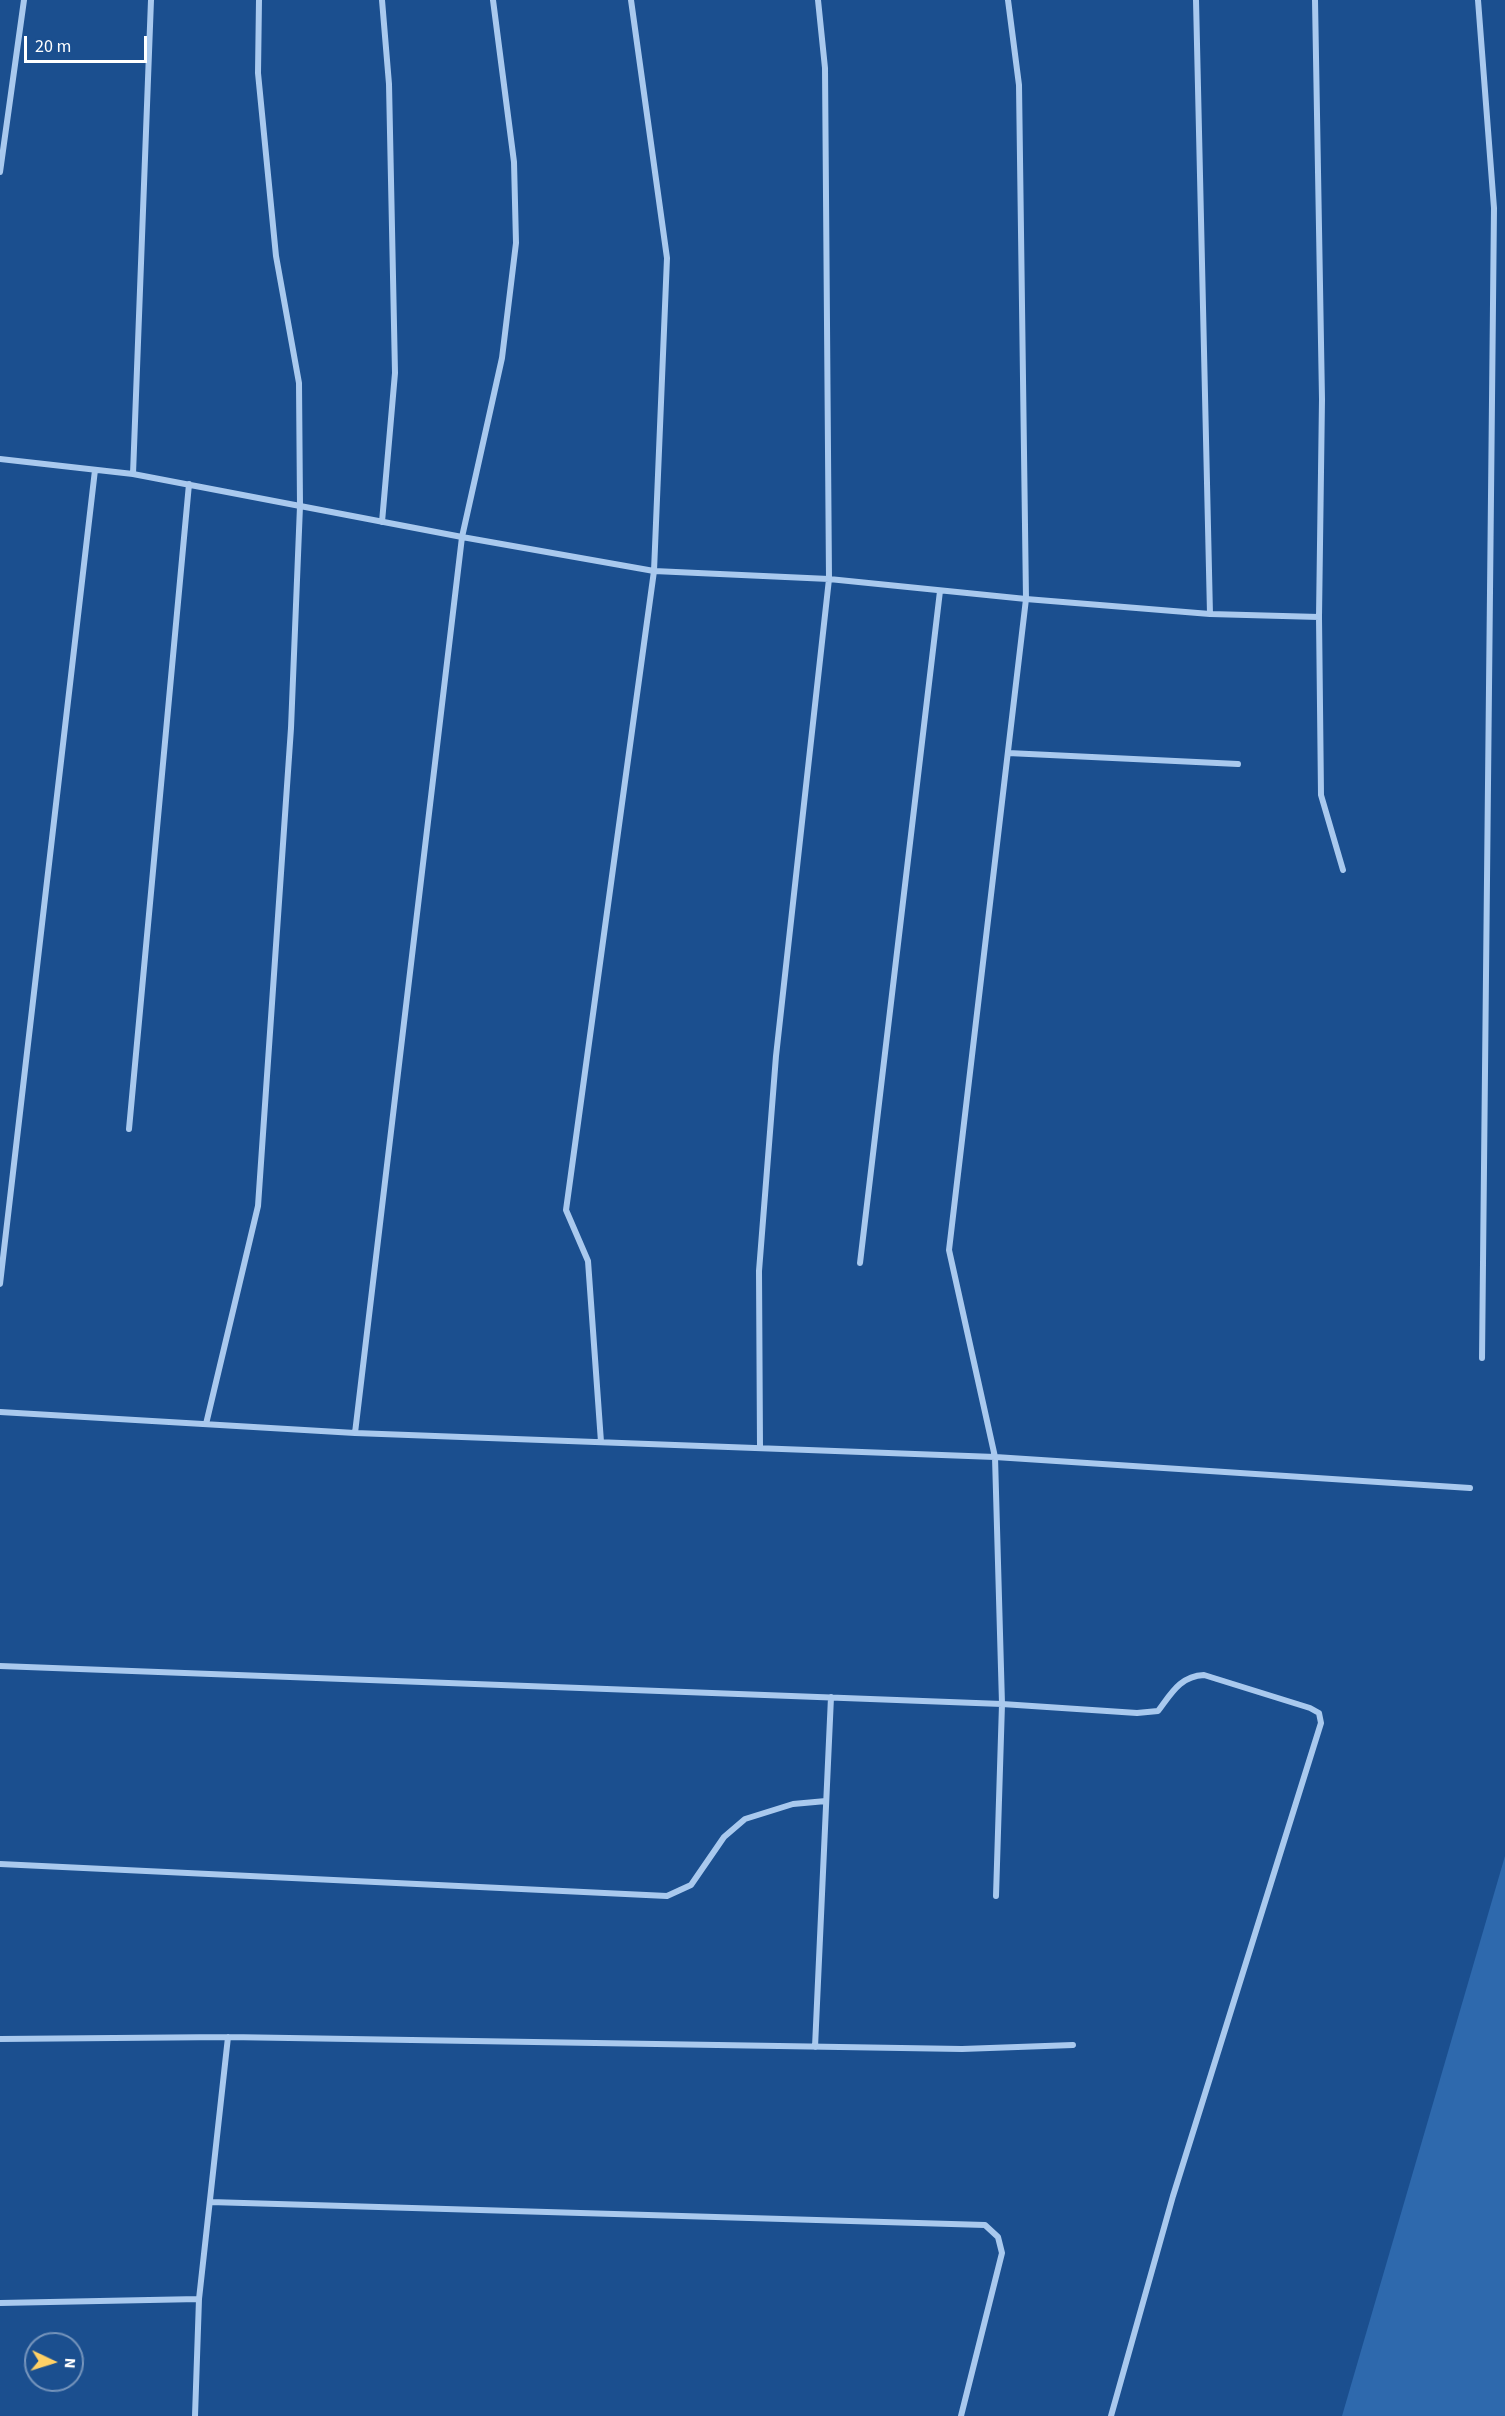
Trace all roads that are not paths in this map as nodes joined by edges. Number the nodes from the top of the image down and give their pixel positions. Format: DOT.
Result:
graph roads {
  1 [pos="24,0"];
  2 [pos="151,0"];
  3 [pos="260,0"];
  4 [pos="382,0"];
  5 [pos="493,0"];
  6 [pos="631,0"];
  7 [pos="818,0"];
  8 [pos="1008,0"];
  9 [pos="1196,0"];
  10 [pos="1315,0"];
  11 [pos="1478,0"];
  12 [pos="0,172"];
  13 [pos="0,459"];
  14 [pos="95,470"];
  15 [pos="133,474"];
  16 [pos="189,484"];
  17 [pos="300,506"];
  18 [pos="382,522"];
  19 [pos="462,537"];
  20 [pos="654,571"];
  21 [pos="830,579"];
  22 [pos="940,591"];
  23 [pos="1026,599"];
  24 [pos="1210,614"];
  25 [pos="1319,617"];
  26 [pos="1008,753"];
  27 [pos="1238,764"];
  28 [pos="1343,870"];
  29 [pos="129,1129"];
  30 [pos="2,1257"];
  31 [pos="860,1263"];
  32 [pos="0,1284"];
  33 [pos="1482,1358"];
  34 [pos="0,1412"];
  35 [pos="206,1424"];
  36 [pos="355,1433"];
  37 [pos="601,1442"];
  38 [pos="760,1448"];
  39 [pos="995,1457"];
  40 [pos="1470,1488"];
  41 [pos="0,1666"];
  42 [pos="831,1697"];
  43 [pos="1002,1704"];
  44 [pos="826,1801"];
  45 [pos="0,1864"];
  46 [pos="996,1896"];
  47 [pos="228,2037"];
  48 [pos="0,2039"];
  49 [pos="1073,2045"];
  50 [pos="815,2047"];
  51 [pos="210,2202"];
  52 [pos="199,2299"];
  53 [pos="0,2303"];
  54 [pos="195,2416"];
  55 [pos="961,2416"];
  56 [pos="1112,2416"];
  1 -- 12 [label="street"];
  2 -- 15 [label="street"];
  3 -- 17 [label="street"];
  4 -- 18 [label="street"];
  5 -- 19 [label="street"];
  6 -- 20 [label="street"];
  7 -- 21 [label="street"];
  8 -- 23 [label="street"];
  9 -- 24 [label="street"];
  10 -- 25 [label="street"];
  11 -- 33 [label="street"];
  13 -- 14 [label="street"];
  14 -- 15 [label="street"];
  14 -- 30 [label="street"];
  15 -- 16 [label="street"];
  16 -- 17 [label="street"];
  16 -- 29 [label="street"];
  17 -- 18 [label="street"];
  17 -- 35 [label="street"];
  18 -- 19 [label="street"];
  19 -- 20 [label="street"];
  19 -- 36 [label="street"];
  20 -- 21 [label="street"];
  20 -- 37 [label="street"];
  21 -- 22 [label="street"];
  21 -- 38 [label="street"];
  22 -- 23 [label="street"];
  22 -- 31 [label="street"];
  23 -- 24 [label="street"];
  23 -- 26 [label="street"];
  24 -- 25 [label="street"];
  25 -- 28 [label="street"];
  26 -- 27 [label="street"];
  26 -- 39 [label="street"];
  30 -- 32 [label="street"];
  34 -- 35 [label="street"];
  35 -- 36 [label="street"];
  36 -- 37 [label="street"];
  37 -- 38 [label="street"];
  38 -- 39 [label="street"];
  39 -- 40 [label="street"];
  39 -- 43 [label="street"];
  41 -- 42 [label="street"];
  42 -- 43 [label="street"];
  42 -- 44 [label="street"];
  43 -- 46 [label="street"];
  43 -- 56 [label="street"];
  44 -- 45 [label="street"];
  44 -- 50 [label="street"];
  47 -- 48 [label="street"];
  47 -- 50 [label="street"];
  47 -- 51 [label="street"];
  49 -- 50 [label="street"];
  51 -- 52 [label="street"];
  51 -- 55 [label="street"];
  52 -- 53 [label="street"];
  52 -- 54 [label="street"];
}
